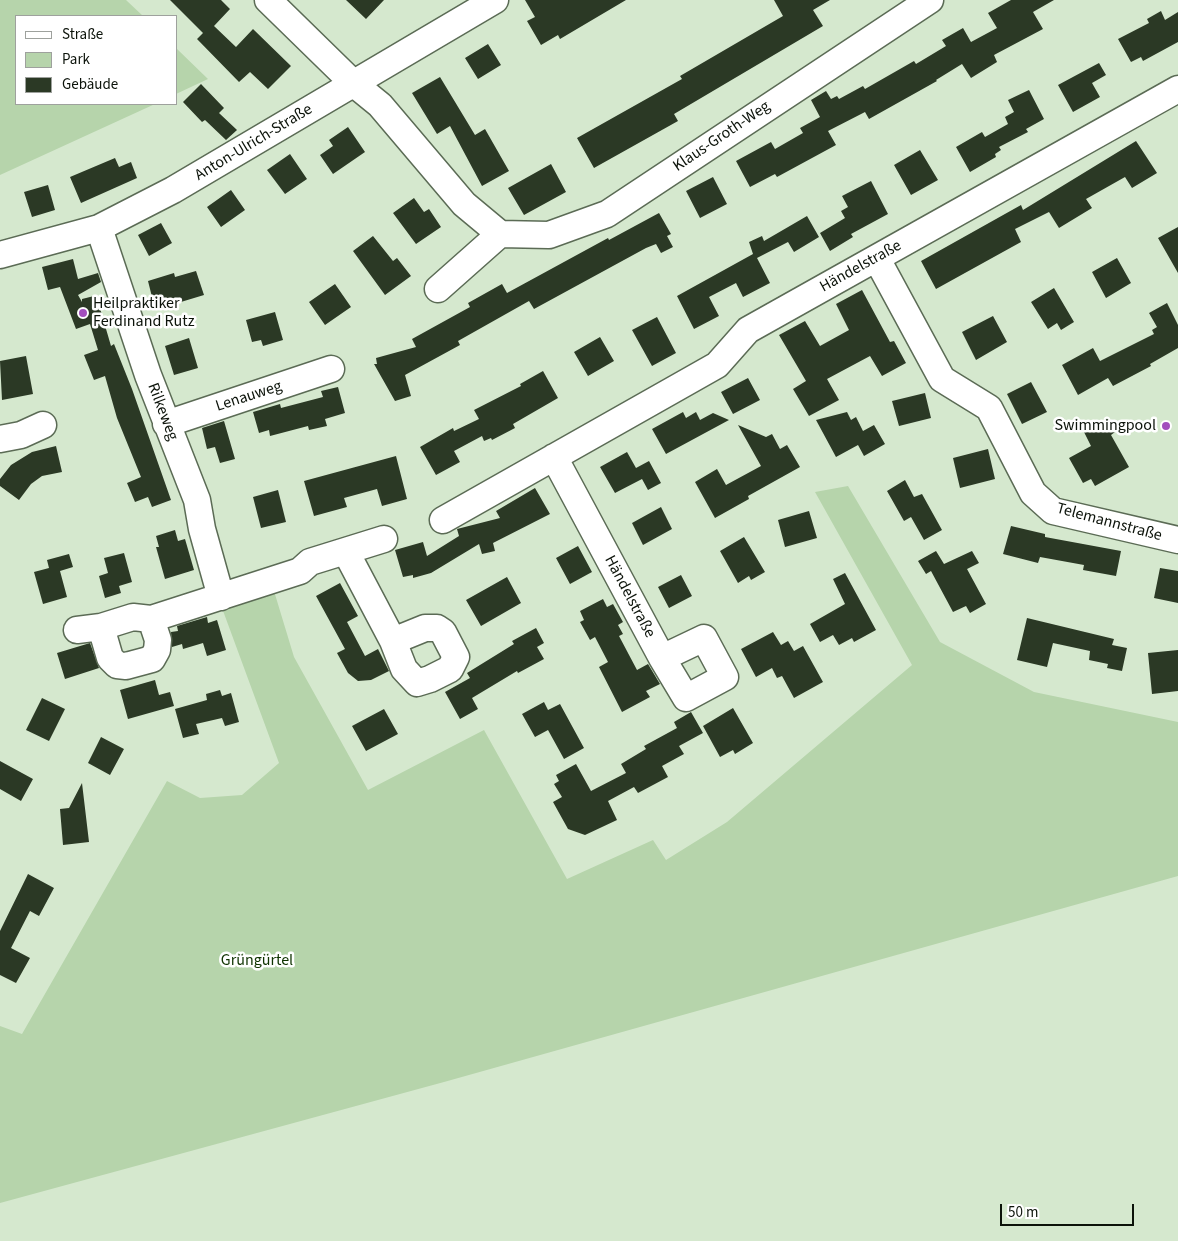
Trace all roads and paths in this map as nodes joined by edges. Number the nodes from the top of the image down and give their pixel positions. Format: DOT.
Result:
graph roads {
  1 [pos="268,0"];
  2 [pos="495,0"];
  3 [pos="930,0"];
  4 [pos="353,84"];
  5 [pos="1178,89"];
  6 [pos="99,228"];
  7 [pos="500,234"];
  8 [pos="0,254"];
  9 [pos="876,258"];
  10 [pos="438,289"];
  11 [pos="331,369"];
  12 [pos="166,424"];
  13 [pos="43,425"];
  14 [pos="0,439"];
  15 [pos="554,457"];
  16 [pos="443,520"];
  17 [pos="384,539"];
  18 [pos="1178,540"];
  19 [pos="346,552"];
  20 [pos="221,597"];
  21 [pos="151,619"];
  22 [pos="393,642"];
  23 [pos="662,658"];
  1 -- 4 [label="street"];
  2 -- 4 [label="street, Anton-Ulrich-Straße"];
  3 -- 7 [label="street, Klaus-Groth-Weg"];
  4 -- 6 [label="street, Anton-Ulrich-Straße"];
  4 -- 7 [label="street"];
  5 -- 9 [label="street, Händelstraße"];
  6 -- 8 [label="street, Anton-Ulrich-Straße"];
  6 -- 12 [label="street, Rilkeweg"];
  7 -- 10 [label="street"];
  9 -- 15 [label="street, Händelstraße"];
  9 -- 18 [label="street, Telemannstraße"];
  11 -- 12 [label="street, Lenauweg"];
  12 -- 20 [label="street, Rilkeweg"];
  13 -- 14 [label="street"];
  15 -- 16 [label="street, Händelstraße"];
  15 -- 23 [label="street, Händelstraße"];
  17 -- 19 [label="street"];
  19 -- 20 [label="street"];
  19 -- 22 [label="street"];
  20 -- 21 [label="street"];
  21 -- 21 [label="street"];
}
